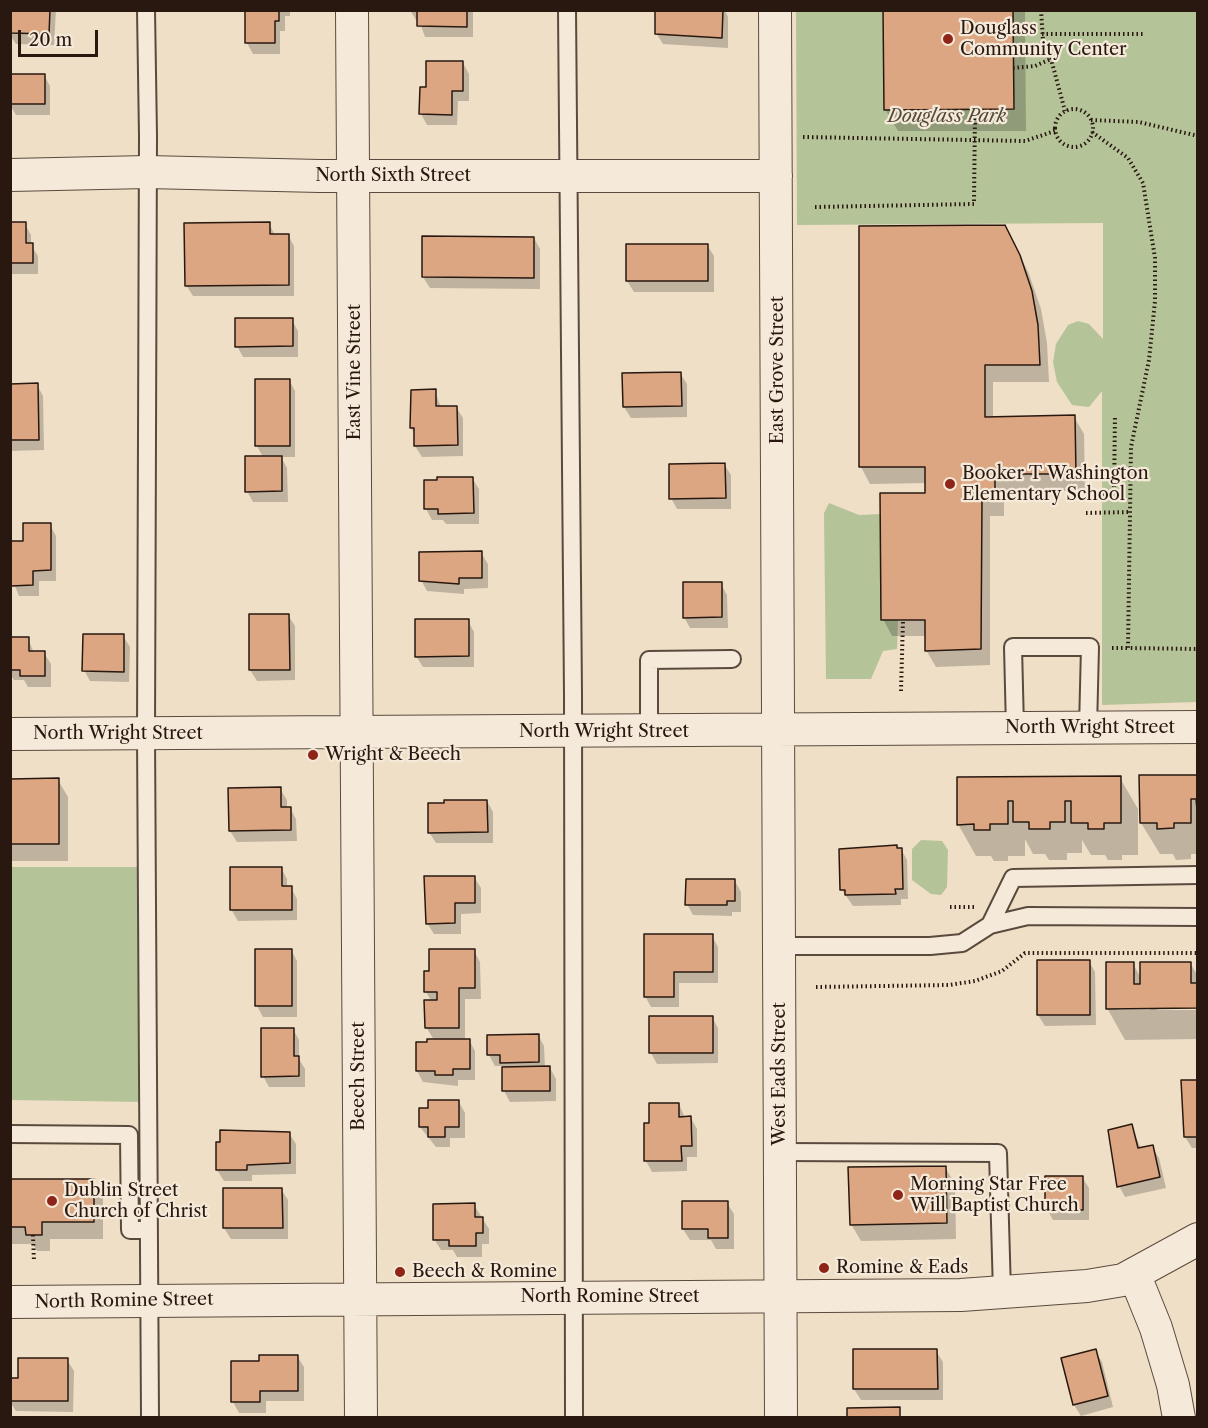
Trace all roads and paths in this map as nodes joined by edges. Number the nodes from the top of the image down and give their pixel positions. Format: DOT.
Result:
graph roads {
  1 [pos="146,10"];
  2 [pos="352,10"];
  3 [pos="567,10"];
  4 [pos="775,10"];
  5 [pos="1041,10"];
  6 [pos="1042,34"];
  7 [pos="1143,34"];
  8 [pos="1051,59"];
  9 [pos="1014,68"];
  10 [pos="975,111"];
  11 [pos="1065,111"];
  12 [pos="1091,120"];
  13 [pos="1055,131"];
  14 [pos="1092,132"];
  15 [pos="1197,136"];
  16 [pos="797,137"];
  17 [pos="974,139"];
  18 [pos="147,172"];
  19 [pos="10,175"];
  20 [pos="354,176"];
  21 [pos="569,176"];
  22 [pos="776,176"];
  23 [pos="815,207"];
  24 [pos="1115,415"];
  25 [pos="1085,494"];
  26 [pos="1130,512"];
  27 [pos="1086,513"];
  28 [pos="903,621"];
  29 [pos="1197,649"];
  30 [pos="732,659"];
  31 [pos="901,691"];
  32 [pos="1197,727"];
  33 [pos="1015,728"];
  34 [pos="1088,728"];
  35 [pos="780,730"];
  36 [pos="573,732"];
  37 [pos="649,732"];
  38 [pos="10,734"];
  39 [pos="146,734"];
  40 [pos="358,734"];
  41 [pos="1197,875"];
  42 [pos="1197,917"];
  43 [pos="990,925"];
  44 [pos="780,946"];
  45 [pos="1197,953"];
  46 [pos="816,987"];
  47 [pos="10,1134"];
  48 [pos="780,1152"];
  49 [pos="149,1230"];
  50 [pos="33,1235"];
  51 [pos="1197,1239"];
  52 [pos="34,1262"];
  53 [pos="1135,1276"];
  54 [pos="1002,1292"];
  55 [pos="781,1296"];
  56 [pos="573,1298"];
  57 [pos="361,1299"];
  58 [pos="150,1300"];
  59 [pos="10,1302"];
  60 [pos="150,1418"];
  61 [pos="361,1418"];
  62 [pos="574,1418"];
  63 [pos="781,1418"];
  64 [pos="1179,1418"];
  1 -- 18 [label="lane"];
  2 -- 20 [label="street, East Vine Street"];
  3 -- 21 [label="lane"];
  4 -- 22 [label="street, East Grove Street"];
  5 -- 6 [label="path"];
  6 -- 7 [label="path"];
  6 -- 8 [label="path"];
  8 -- 9 [label="path"];
  8 -- 11 [label="path"];
  10 -- 17 [label="path"];
  11 -- 12 [label="path"];
  11 -- 13 [label="path"];
  12 -- 14 [label="path"];
  12 -- 15 [label="path"];
  13 -- 14 [label="path"];
  13 -- 17 [label="path"];
  14 -- 26 [label="path"];
  16 -- 17 [label="path"];
  17 -- 23 [label="path"];
  18 -- 19 [label="street, North Sixth Street"];
  18 -- 20 [label="street, North Sixth Street"];
  18 -- 39 [label="lane"];
  20 -- 21 [label="street, North Sixth Street"];
  20 -- 40 [label="street, East Vine Street"];
  21 -- 22 [label="street, North Sixth Street"];
  21 -- 36 [label="lane"];
  22 -- 35 [label="street, East Grove Street"];
  24 -- 25 [label="path"];
  26 -- 27 [label="path"];
  26 -- 29 [label="path"];
  28 -- 31 [label="path"];
  30 -- 37 [label="lane"];
  32 -- 34 [label="street, North Wright Street"];
  33 -- 34 [label="street, North Wright Street"];
  33 -- 34 [label="lane"];
  33 -- 35 [label="street, North Wright Street"];
  35 -- 37 [label="street, North Wright Street"];
  35 -- 44 [label="street, West Eads Street"];
  36 -- 37 [label="street, North Wright Street"];
  36 -- 40 [label="street, North Wright Street"];
  36 -- 56 [label="lane"];
  38 -- 39 [label="street, North Wright Street"];
  39 -- 40 [label="street, North Wright Street"];
  39 -- 49 [label="lane"];
  40 -- 57 [label="street, Beech Street"];
  41 -- 43 [label="lane"];
  42 -- 43 [label="lane"];
  43 -- 44 [label="lane"];
  44 -- 48 [label="street, West Eads Street"];
  45 -- 46 [label="path"];
  47 -- 49 [label="lane"];
  48 -- 54 [label="lane"];
  48 -- 55 [label="street, West Eads Street"];
  49 -- 58 [label="lane"];
  50 -- 52 [label="path"];
  51 -- 53 [label="street, North Romine Street"];
  53 -- 54 [label="street, North Romine Street"];
  53 -- 64 [label="street"];
  54 -- 55 [label="street, North Romine Street"];
  55 -- 56 [label="street, North Romine Street"];
  55 -- 63 [label="street, West Eads Street"];
  56 -- 57 [label="street, North Romine Street"];
  56 -- 62 [label="lane"];
  57 -- 58 [label="street, North Romine Street"];
  57 -- 61 [label="street, Beech Street"];
  58 -- 59 [label="street, North Romine Street"];
  58 -- 60 [label="lane"];
}
